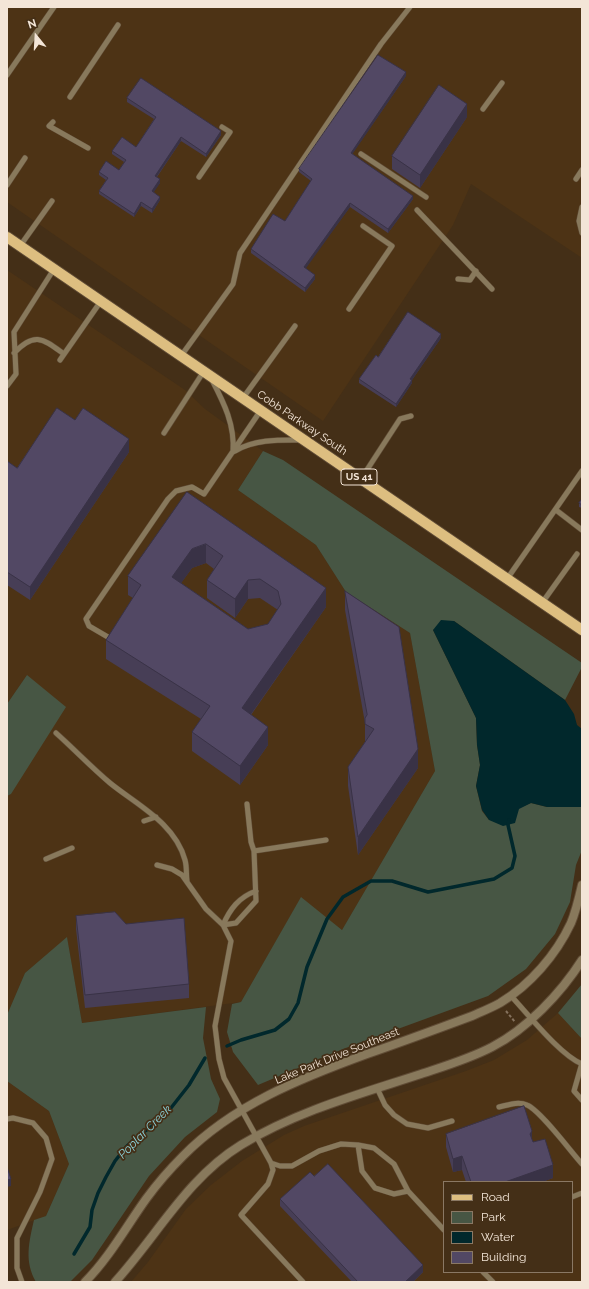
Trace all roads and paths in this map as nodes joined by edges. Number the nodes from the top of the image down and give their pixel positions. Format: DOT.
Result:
graph roads {
  1 [pos="54,7"];
  2 [pos="410,7"];
  3 [pos="118,25"];
  4 [pos="7,75"];
  5 [pos="502,82"];
  6 [pos="70,97"];
  7 [pos="483,109"];
  8 [pos="53,122"];
  9 [pos="222,127"];
  10 [pos="88,148"];
  11 [pos="361,154"];
  12 [pos="25,158"];
  13 [pos="582,170"];
  14 [pos="199,177"];
  15 [pos="576,179"];
  16 [pos="7,185"];
  17 [pos="426,197"];
  18 [pos="52,200"];
  19 [pos="582,207"];
  20 [pos="417,210"];
  21 [pos="363,226"];
  22 [pos="582,233"];
  23 [pos="7,237"];
  24 [pos="20,246"];
  25 [pos="54,269"];
  26 [pos="476,271"];
  27 [pos="458,279"];
  28 [pos="492,289"];
  29 [pos="101,301"];
  30 [pos="349,309"];
  31 [pos="295,326"];
  32 [pos="14,353"];
  33 [pos="64,354"];
  34 [pos="181,356"];
  35 [pos="60,360"];
  36 [pos="207,373"];
  37 [pos="7,386"];
  38 [pos="243,398"];
  39 [pos="261,410"];
  40 [pos="411,416"];
  41 [pos="164,433"];
  42 [pos="305,440"];
  43 [pos="233,453"];
  44 [pos="582,471"];
  45 [pos="361,479"];
  46 [pos="556,510"];
  47 [pos="582,530"];
  48 [pos="577,554"];
  49 [pos="507,579"];
  50 [pos="542,603"];
  51 [pos="582,630"];
  52 [pos="117,642"];
  53 [pos="56,733"];
  54 [pos="247,804"];
  55 [pos="156,817"];
  56 [pos="144,821"];
  57 [pos="326,840"];
  58 [pos="72,848"];
  59 [pos="254,851"];
  60 [pos="46,859"];
  61 [pos="157,865"];
  62 [pos="187,882"];
  63 [pos="582,885"];
  64 [pos="256,891"];
  65 [pos="224,925"];
  66 [pos="582,960"];
  67 [pos="511,996"];
  68 [pos="504,1009"];
  69 [pos="532,1018"];
  70 [pos="516,1024"];
  71 [pos="582,1064"];
  72 [pos="377,1088"];
  73 [pos="582,1100"];
  74 [pos="499,1107"];
  75 [pos="242,1109"];
  76 [pos="7,1119"];
  77 [pos="452,1121"];
  78 [pos="256,1137"];
  79 [pos="358,1145"];
  80 [pos="271,1163"];
  81 [pos="582,1164"];
  82 [pos="408,1191"];
  83 [pos="443,1229"];
  84 [pos="484,1273"];
  85 [pos="22,1282"];
  86 [pos="85,1282"];
  87 [pos="115,1282"];
  88 [pos="303,1282"];
  89 [pos="493,1282"];
  1 -- 4 [label="lane"];
  2 -- 34 [label="lane"];
  3 -- 6 [label="lane"];
  5 -- 7 [label="lane"];
  8 -- 10 [label="lane"];
  9 -- 14 [label="lane"];
  11 -- 17 [label="lane"];
  12 -- 16 [label="lane"];
  13 -- 15 [label="lane"];
  18 -- 24 [label="lane"];
  19 -- 22 [label="lane"];
  20 -- 26 [label="lane"];
  21 -- 30 [label="lane"];
  23 -- 24 [label="main road, Cobb Parkway South / US 41"];
  24 -- 25 [label="main road, Cobb Parkway South / US 41"];
  25 -- 29 [label="main road, Cobb Parkway South / US 41"];
  25 -- 32 [label="lane"];
  26 -- 27 [label="lane"];
  26 -- 28 [label="lane"];
  29 -- 33 [label="lane"];
  29 -- 34 [label="main road, Cobb Parkway South / US 41"];
  31 -- 38 [label="lane"];
  32 -- 33 [label="lane"];
  32 -- 37 [label="lane"];
  33 -- 35 [label="lane"];
  34 -- 36 [label="main road, Cobb Parkway South / US 41"];
  36 -- 38 [label="main road, Cobb Parkway South / US 41"];
  36 -- 41 [label="lane"];
  36 -- 43 [label="lane"];
  38 -- 39 [label="main road, Cobb Parkway South / US 41"];
  39 -- 42 [label="main road, Cobb Parkway South / US 41"];
  39 -- 43 [label="lane"];
  40 -- 45 [label="lane"];
  42 -- 43 [label="lane"];
  42 -- 45 [label="main road, Cobb Parkway South / US 41"];
  43 -- 52 [label="lane"];
  44 -- 46 [label="lane"];
  45 -- 49 [label="main road, Cobb Parkway South / US 41"];
  46 -- 47 [label="lane"];
  46 -- 49 [label="lane"];
  48 -- 50 [label="lane"];
  49 -- 50 [label="main road, Cobb Parkway South / US 41"];
  50 -- 51 [label="main road, Cobb Parkway South / US 41"];
  53 -- 55 [label="lane"];
  54 -- 59 [label="lane"];
  55 -- 56 [label="lane"];
  55 -- 62 [label="lane"];
  57 -- 59 [label="lane"];
  58 -- 60 [label="lane"];
  59 -- 64 [label="lane"];
  61 -- 62 [label="lane"];
  62 -- 65 [label="lane"];
  63 -- 67 [label="street, Lake Park Drive Southeast"];
  64 -- 65 [label="lane"];
  64 -- 65 [label="lane"];
  65 -- 75 [label="lane"];
  66 -- 69 [label="street"];
  67 -- 69 [label="lane"];
  67 -- 75 [label="street, Lake Park Drive Southeast"];
  68 -- 70 [label="path"];
  69 -- 71 [label="lane"];
  69 -- 72 [label="street"];
  71 -- 73 [label="lane"];
  72 -- 77 [label="lane"];
  72 -- 78 [label="street"];
  74 -- 81 [label="lane"];
  75 -- 78 [label="lane"];
  75 -- 86 [label="street, Lake Park Drive Southeast"];
  76 -- 85 [label="lane"];
  78 -- 80 [label="lane"];
  78 -- 87 [label="street"];
  79 -- 80 [label="lane"];
  79 -- 82 [label="lane"];
  79 -- 82 [label="lane"];
  80 -- 88 [label="lane"];
  82 -- 83 [label="lane"];
  84 -- 89 [label="lane"];
}
